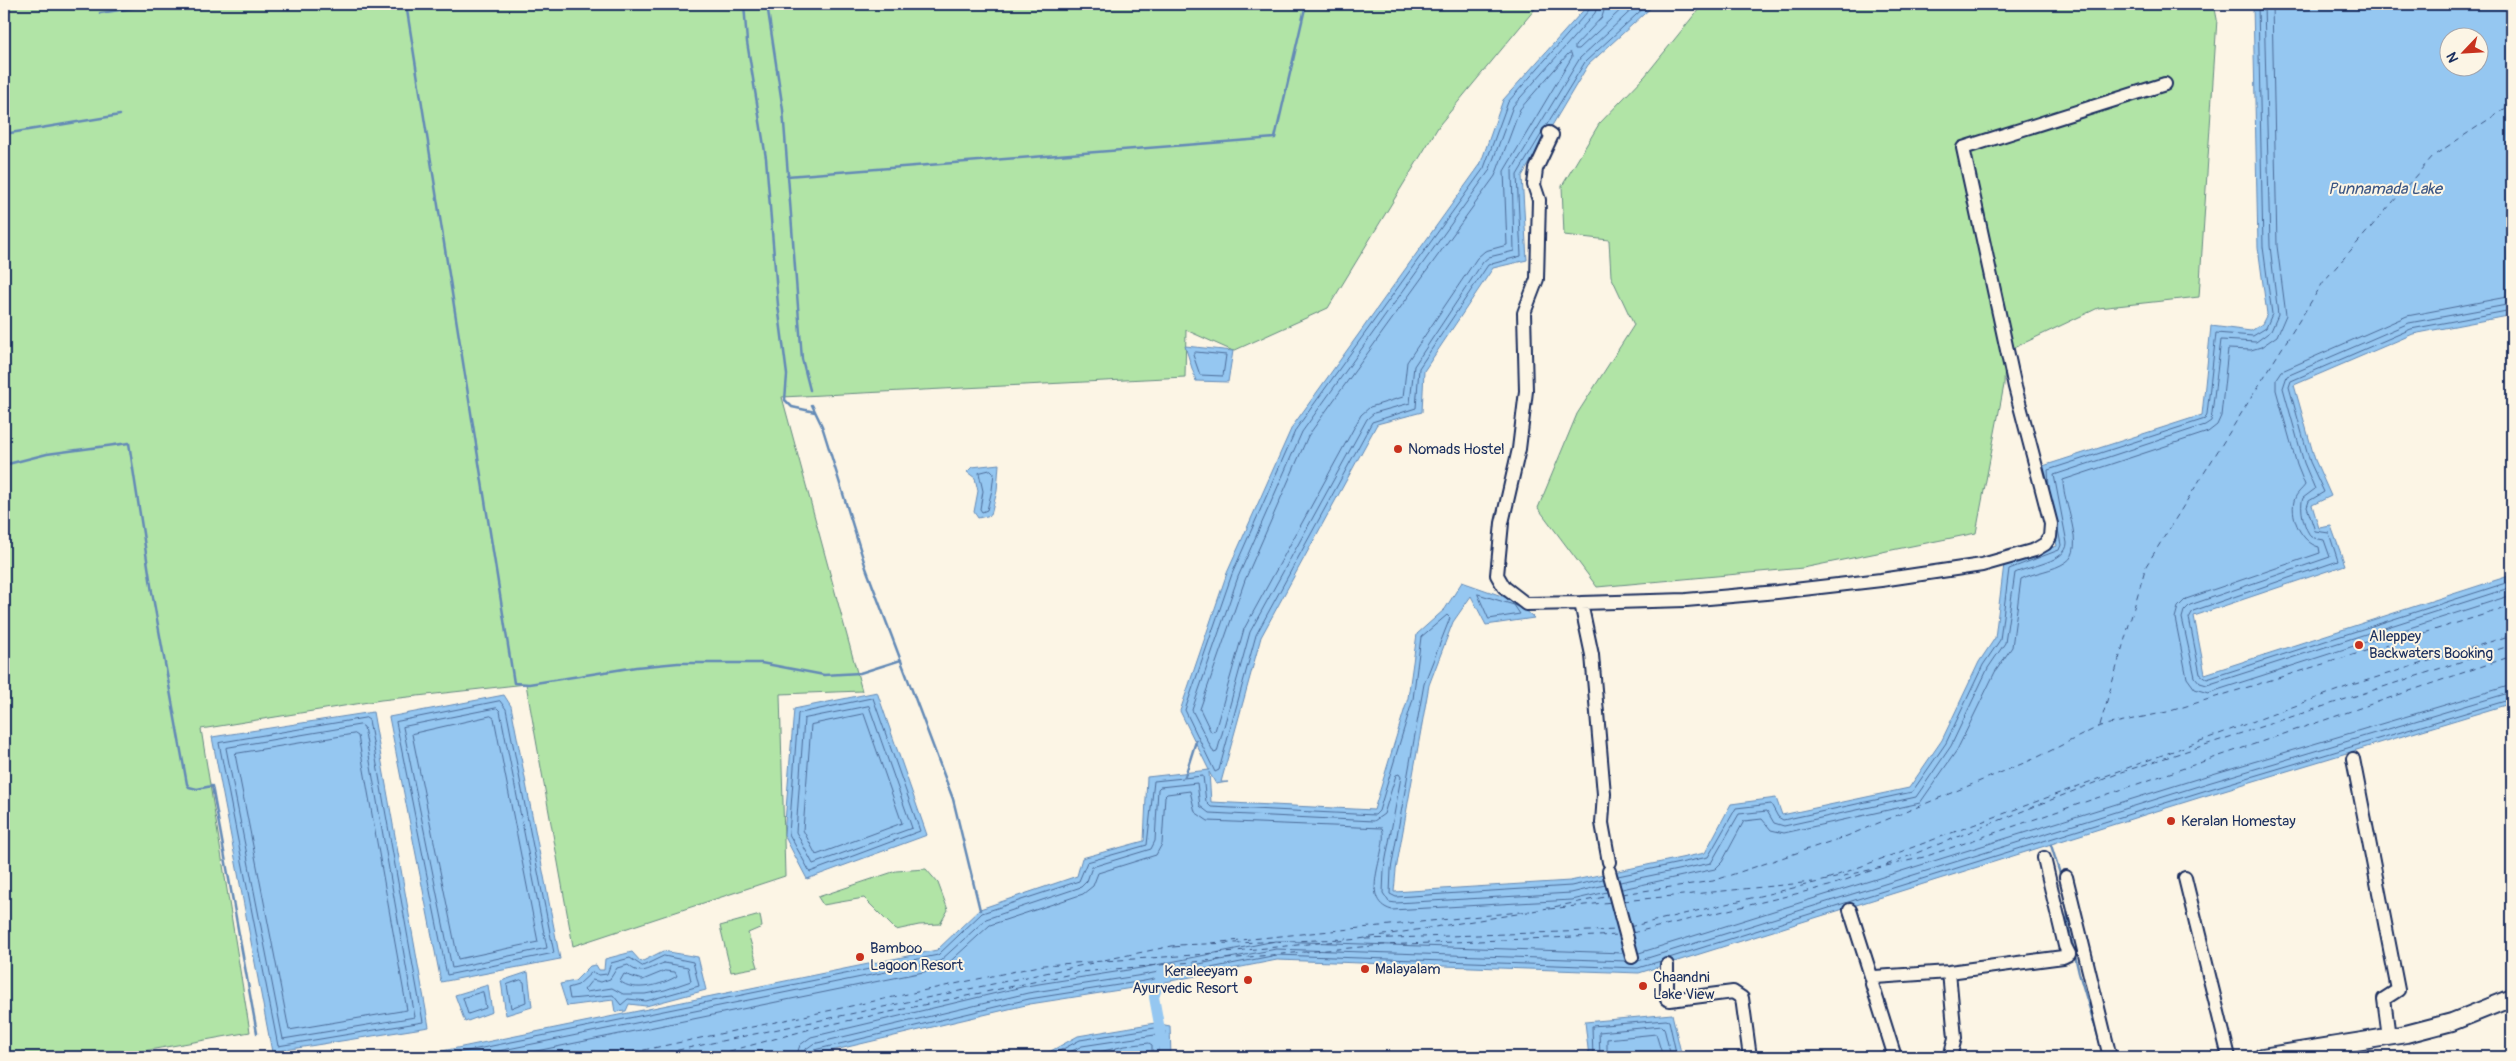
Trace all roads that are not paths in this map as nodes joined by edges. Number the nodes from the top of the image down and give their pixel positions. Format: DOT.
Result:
graph roads {
  1 [pos="2165,84"];
  2 [pos="1549,133"];
  3 [pos="1581,603"];
  4 [pos="2353,759"];
  5 [pos="2044,858"];
  6 [pos="2066,877"];
  7 [pos="2185,878"];
  8 [pos="1850,910"];
  9 [pos="1632,957"];
  10 [pos="1667,965"];
  11 [pos="1950,972"];
  12 [pos="1872,979"];
  13 [pos="2512,998"];
  14 [pos="2389,1037"];
  15 [pos="2330,1052"];
  16 [pos="1750,1057"];
  17 [pos="1895,1057"];
  18 [pos="1950,1057"];
  19 [pos="2110,1057"];
  20 [pos="2229,1057"];
  21 [pos="2262,1057"];
  1 -- 3 [label="street"];
  2 -- 3 [label="street"];
  3 -- 9 [label="street"];
  4 -- 14 [label="street"];
  5 -- 11 [label="street"];
  6 -- 19 [label="street"];
  7 -- 20 [label="street"];
  8 -- 12 [label="street"];
  10 -- 16 [label="street"];
  11 -- 12 [label="street"];
  11 -- 18 [label="street"];
  12 -- 17 [label="street"];
  13 -- 14 [label="main road"];
  14 -- 15 [label="main road"];
  15 -- 21 [label="main road"];
}
